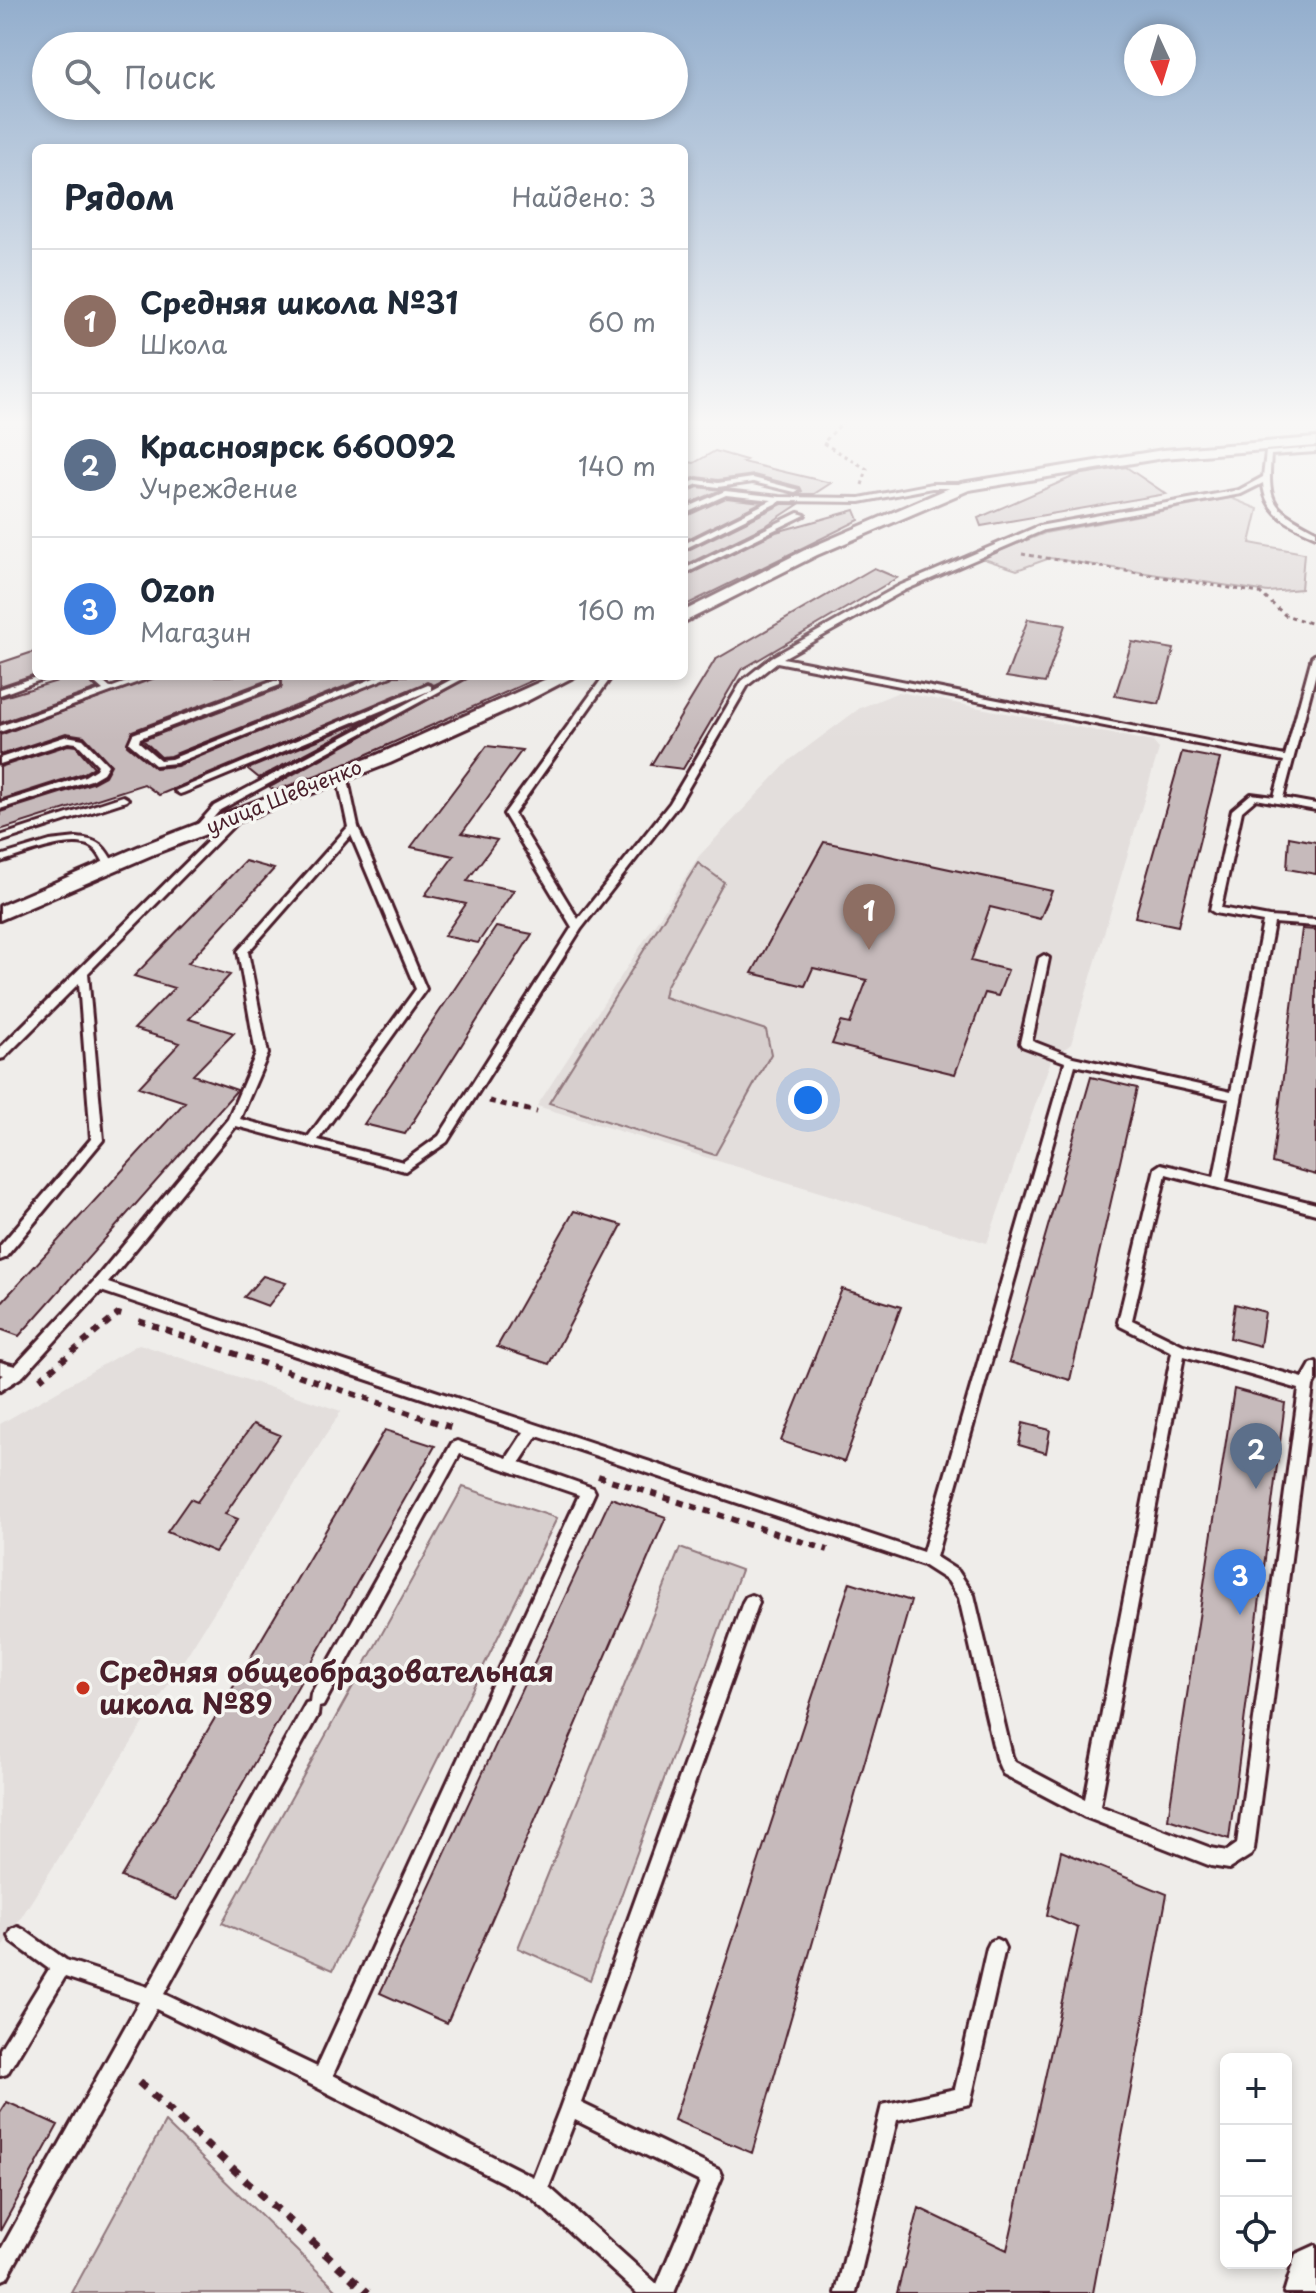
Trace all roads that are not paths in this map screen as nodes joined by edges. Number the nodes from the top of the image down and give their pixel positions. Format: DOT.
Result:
graph roads {
  1 [pos="724,527"];
  2 [pos="776,527"];
  3 [pos="870,527"];
  4 [pos="1047,527"];
  5 [pos="688,545"];
  6 [pos="688,570"];
  7 [pos="688,615"];
  8 [pos="1316,657"];
  9 [pos="775,659"];
  10 [pos="35,680"];
  11 [pos="96,680"];
  12 [pos="140,680"];
  13 [pos="377,680"];
  14 [pos="446,680"];
  15 [pos="457,680"];
  16 [pos="555,680"];
  17 [pos="605,680"];
  18 [pos="277,683"];
  19 [pos="109,691"];
  20 [pos="0,692"];
  21 [pos="0,729"];
  22 [pos="1287,759"];
  23 [pos="0,761"];
  24 [pos="342,775"];
  25 [pos="180,791"];
  26 [pos="123,799"];
  27 [pos="1278,800"];
  28 [pos="0,806"];
  29 [pos="1316,807"];
  30 [pos="234,820"];
  31 [pos="353,827"];
  32 [pos="196,832"];
  33 [pos="0,839"];
  34 [pos="0,859"];
  35 [pos="111,867"];
  36 [pos="0,914"];
  37 [pos="1269,920"];
  38 [pos="1316,923"];
  39 [pos="577,927"];
  40 [pos="1044,958"];
  41 [pos="83,972"];
  42 [pos="0,1055"];
  43 [pos="1071,1060"];
  44 [pos="1236,1097"];
  45 [pos="233,1121"];
  46 [pos="311,1141"];
  47 [pos="1219,1183"];
  48 [pos="1316,1209"];
  49 [pos="0,1255"];
  50 [pos="99,1285"];
  51 [pos="1179,1349"];
  52 [pos="0,1368"];
  53 [pos="1316,1368"];
  54 [pos="18,1372"];
  55 [pos="0,1385"];
  56 [pos="1306,1385"];
  57 [pos="533,1430"];
  58 [pos="510,1465"];
  59 [pos="928,1560"];
  60 [pos="751,1602"];
  61 [pos="1091,1811"];
  62 [pos="18,1936"];
  63 [pos="996,1948"];
  64 [pos="61,1967"];
  65 [pos="151,1997"];
  66 [pos="0,2067"];
  67 [pos="321,2079"];
  68 [pos="570,2108"];
  69 [pos="538,2190"];
  70 [pos="0,2271"];
  71 [pos="1316,2274"];
  72 [pos="652,2293"];
  73 [pos="664,2293"];
  74 [pos="846,2293"];
  75 [pos="1313,2293"];
  1 -- 5 [label="lane"];
  2 -- 6 [label="lane"];
  3 -- 7 [label="street"];
  4 -- 9 [label="lane"];
  8 -- 22 [label="lane"];
  9 -- 22 [label="lane"];
  9 -- 39 [label="lane"];
  10 -- 20 [label="lane"];
  11 -- 19 [label="lane"];
  12 -- 19 [label="lane"];
  13 -- 18 [label="lane"];
  14 -- 25 [label="lane"];
  15 -- 32 [label="lane"];
  16 -- 24 [label="street, улица Шевченко"];
  17 -- 39 [label="lane"];
  19 -- 21 [label="lane"];
  22 -- 27 [label="lane"];
  23 -- 28 [label="lane"];
  24 -- 30 [label="street, улица Шевченко"];
  24 -- 31 [label="lane"];
  26 -- 33 [label="lane"];
  27 -- 29 [label="lane"];
  27 -- 37 [label="lane"];
  30 -- 32 [label="street, улица Шевченко"];
  30 -- 41 [label="lane"];
  31 -- 45 [label="lane"];
  31 -- 46 [label="lane"];
  32 -- 35 [label="street, улица Шевченко"];
  34 -- 35 [label="lane"];
  35 -- 36 [label="street, улица Шевченко"];
  37 -- 38 [label="lane"];
  37 -- 44 [label="lane"];
  39 -- 46 [label="lane"];
  40 -- 43 [label="lane"];
  41 -- 42 [label="lane"];
  41 -- 49 [label="lane"];
  43 -- 44 [label="lane"];
  43 -- 59 [label="lane"];
  44 -- 47 [label="lane"];
  45 -- 46 [label="lane"];
  45 -- 50 [label="lane"];
  47 -- 48 [label="lane"];
  47 -- 51 [label="lane"];
  50 -- 54 [label="lane"];
  50 -- 57 [label="lane"];
  51 -- 56 [label="lane"];
  51 -- 61 [label="lane"];
  52 -- 54 [label="lane"];
  53 -- 56 [label="lane"];
  54 -- 55 [label="lane"];
  56 -- 61 [label="lane"];
  57 -- 58 [label="lane"];
  57 -- 59 [label="lane"];
  58 -- 65 [label="lane"];
  58 -- 67 [label="lane"];
  59 -- 61 [label="lane"];
  60 -- 68 [label="lane"];
  62 -- 64 [label="lane"];
  63 -- 74 [label="lane"];
  64 -- 65 [label="lane"];
  64 -- 66 [label="lane"];
  65 -- 67 [label="lane"];
  65 -- 70 [label="lane"];
  67 -- 69 [label="lane"];
  68 -- 69 [label="lane"];
  68 -- 73 [label="lane"];
  69 -- 72 [label="lane"];
  71 -- 75 [label="street"];
}
